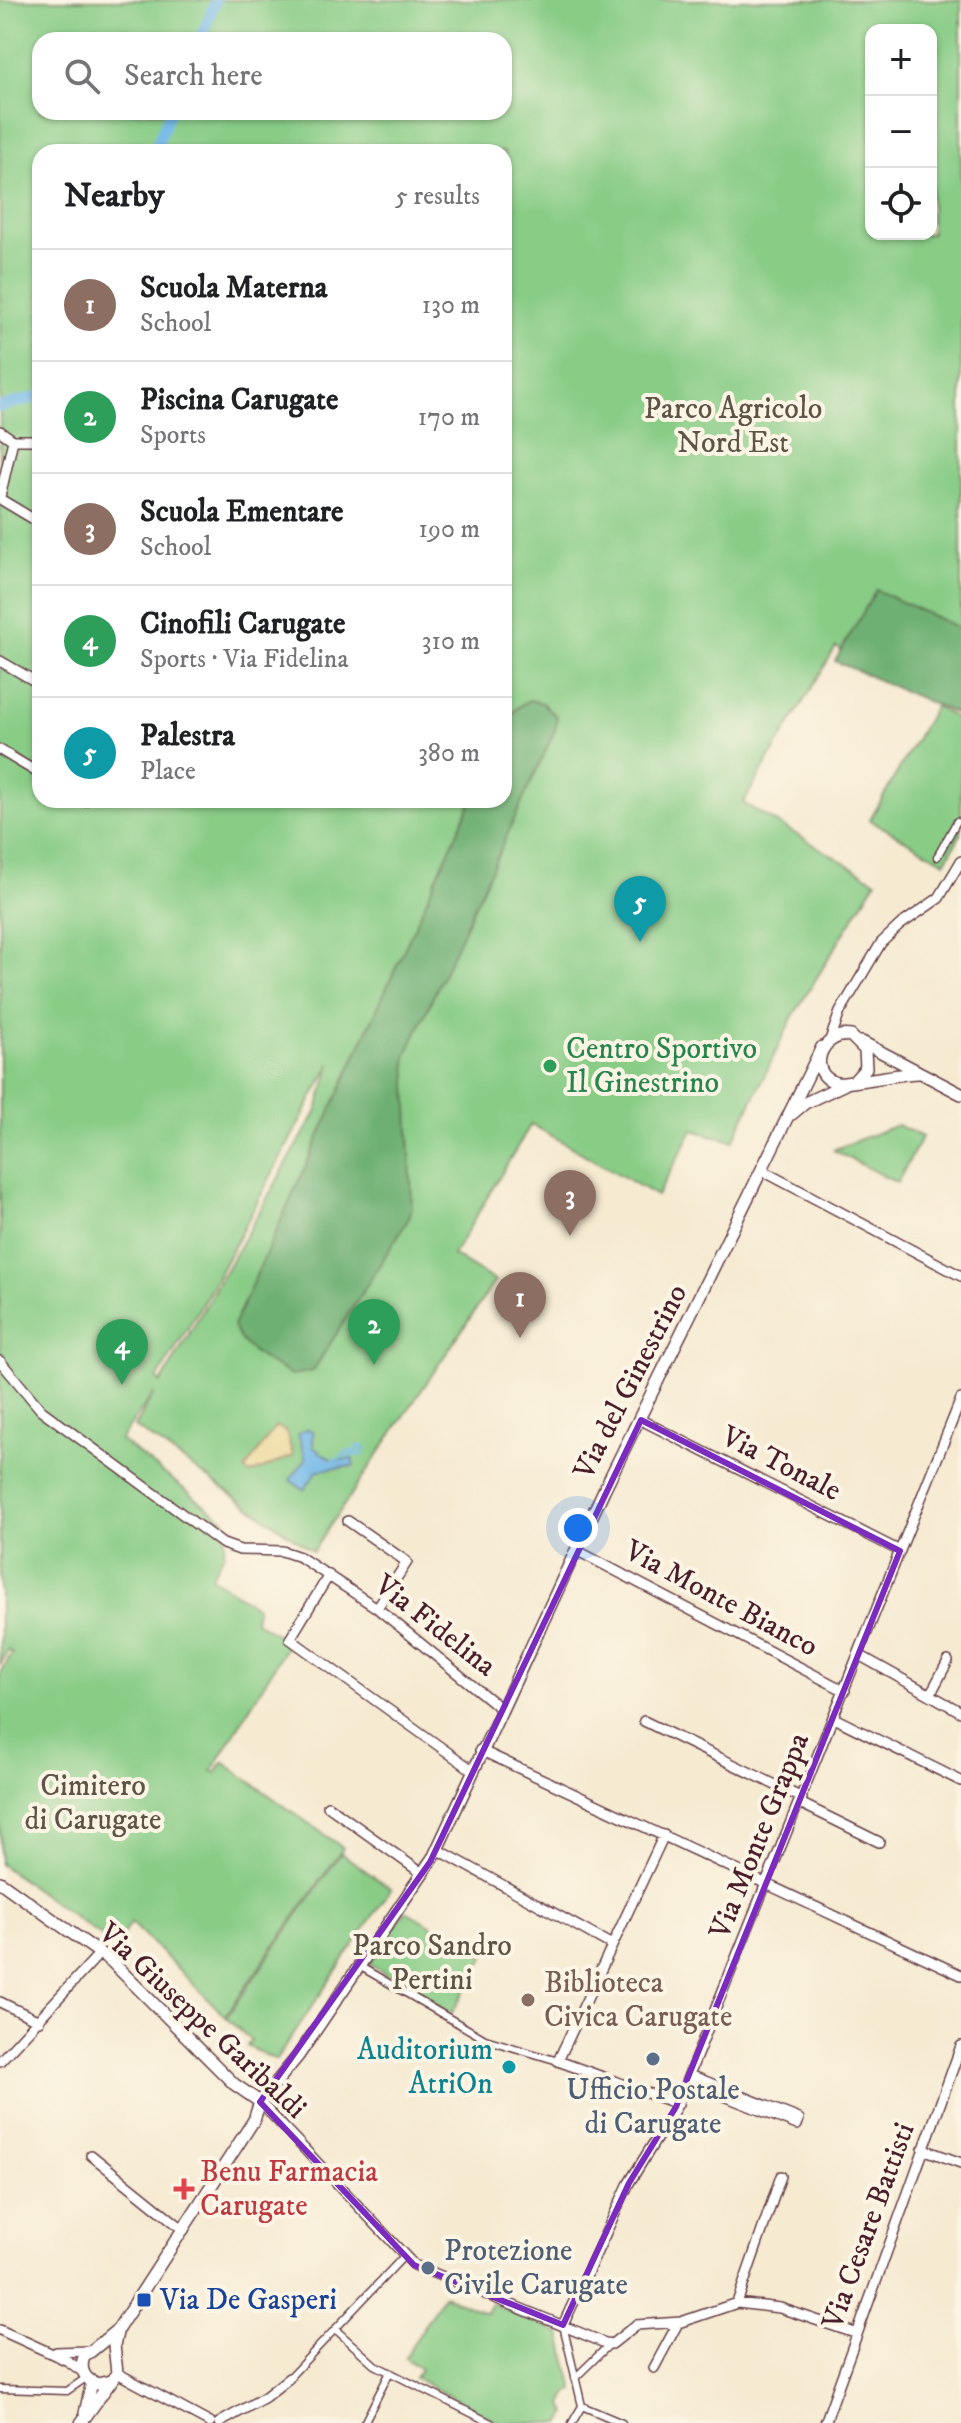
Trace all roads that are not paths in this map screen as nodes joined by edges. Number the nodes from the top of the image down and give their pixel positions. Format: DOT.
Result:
graph roads {
  1 [pos="0,431"];
  2 [pos="13,440"];
  3 [pos="32,440"];
  4 [pos="0,498"];
  5 [pos="32,518"];
  6 [pos="0,661"];
  7 [pos="32,679"];
  8 [pos="0,750"];
  9 [pos="32,769"];
  10 [pos="957,821"];
  11 [pos="937,857"];
  12 [pos="961,861"];
  13 [pos="832,1037"];
  14 [pos="855,1038"];
  15 [pos="919,1073"];
  16 [pos="849,1082"];
  17 [pos="961,1094"];
  18 [pos="786,1121"];
  19 [pos="761,1170"];
  20 [pos="961,1276"];
  21 [pos="0,1361"];
  22 [pos="961,1399"];
  23 [pos="641,1420"];
  24 [pos="348,1521"];
  25 [pos="576,1550"];
  26 [pos="900,1551"];
  27 [pos="329,1575"];
  28 [pos="377,1608"];
  29 [pos="859,1655"];
  30 [pos="948,1661"];
  31 [pos="845,1691"];
  32 [pos="930,1695"];
  33 [pos="500,1708"];
  34 [pos="961,1712"];
  35 [pos="834,1718"];
  36 [pos="644,1721"];
  37 [pos="480,1750"];
  38 [pos="471,1769"];
  39 [pos="961,1781"];
  40 [pos="801,1800"];
  41 [pos="328,1806"];
  42 [pos="664,1835"];
  43 [pos="879,1842"];
  44 [pos="437,1849"];
  45 [pos="423,1874"];
  46 [pos="0,1882"];
  47 [pos="767,1885"];
  48 [pos="612,1945"];
  49 [pos="100,1953"];
  50 [pos="361,1967"];
  51 [pos="961,1975"];
  52 [pos="0,2002"];
  53 [pos="39,2021"];
  54 [pos="960,2049"];
  55 [pos="0,2061"];
  56 [pos="558,2061"];
  57 [pos="688,2078"];
  58 [pos="260,2102"];
  59 [pos="678,2104"];
  60 [pos="923,2149"];
  61 [pos="91,2155"];
  62 [pos="961,2163"];
  63 [pos="781,2176"];
  64 [pos="184,2230"];
  65 [pos="404,2256"];
  66 [pos="737,2303"];
  67 [pos="678,2323"];
  68 [pos="563,2325"];
  69 [pos="118,2329"];
  70 [pos="335,2329"];
  71 [pos="0,2330"];
  72 [pos="855,2333"];
  73 [pos="610,2344"];
  74 [pos="92,2350"];
  75 [pos="48,2352"];
  76 [pos="114,2354"];
  77 [pos="654,2368"];
  78 [pos="390,2372"];
  79 [pos="114,2377"];
  80 [pos="87,2378"];
  81 [pos="289,2378"];
  82 [pos="575,2378"];
  83 [pos="0,2389"];
  84 [pos="582,2406"];
  85 [pos="487,2422"];
  86 [pos="81,2423"];
  87 [pos="210,2423"];
  88 [pos="219,2423"];
  89 [pos="364,2423"];
  90 [pos="572,2423"];
  91 [pos="622,2423"];
  92 [pos="825,2423"];
  1 -- 2 [label="street"];
  2 -- 3 [label="street"];
  2 -- 4 [label="street"];
  4 -- 5 [label="street"];
  6 -- 7 [label="street"];
  8 -- 9 [label="street"];
  10 -- 11 [label="street"];
  12 -- 13 [label="street, Via del Ginestrino"];
  13 -- 14 [label="street"];
  13 -- 16 [label="street"];
  13 -- 18 [label="street, Via del Ginestrino"];
  14 -- 15 [label="street"];
  14 -- 16 [label="street"];
  15 -- 16 [label="street, Via del Ginestrino"];
  15 -- 17 [label="street"];
  16 -- 18 [label="street, Via del Ginestrino"];
  18 -- 19 [label="street, Via del Ginestrino"];
  19 -- 20 [label="street"];
  19 -- 23 [label="street, Via del Ginestrino"];
  21 -- 27 [label="street, Via Fidelina"];
  22 -- 26 [label="street, Via Monte Grappa"];
  23 -- 25 [label="street, Via del Ginestrino"];
  23 -- 26 [label="street, Via Tonale"];
  24 -- 28 [label="street"];
  25 -- 31 [label="street, Via Monte Bianco"];
  25 -- 33 [label="street, Via del Ginestrino"];
  26 -- 29 [label="street, Via Monte Grappa"];
  27 -- 28 [label="street, Via Fidelina"];
  27 -- 38 [label="street"];
  28 -- 33 [label="street, Via Fidelina"];
  29 -- 31 [label="street, Via Monte Grappa"];
  29 -- 32 [label="street"];
  30 -- 32 [label="street"];
  31 -- 35 [label="street, Via Monte Grappa"];
  32 -- 34 [label="street"];
  33 -- 37 [label="street, Via Fidelina"];
  35 -- 39 [label="street"];
  35 -- 40 [label="street, Via Monte Grappa"];
  36 -- 40 [label="street"];
  37 -- 38 [label="street, Via Fidelina"];
  37 -- 42 [label="street"];
  38 -- 44 [label="street, Via Fidelina"];
  40 -- 43 [label="street"];
  40 -- 47 [label="street, Via Monte Grappa"];
  41 -- 45 [label="street"];
  42 -- 47 [label="street"];
  42 -- 48 [label="street"];
  44 -- 45 [label="street, Via Fidelina"];
  44 -- 48 [label="street"];
  45 -- 50 [label="street, Via Fidelina"];
  46 -- 49 [label="street, Via Giuseppe Garibaldi"];
  47 -- 51 [label="street"];
  47 -- 57 [label="street, Via Monte Grappa"];
  48 -- 56 [label="street"];
  49 -- 53 [label="street"];
  49 -- 58 [label="street, Via Giuseppe Garibaldi"];
  50 -- 56 [label="street"];
  50 -- 58 [label="street, Via Fidelina"];
  52 -- 53 [label="street"];
  53 -- 55 [label="street"];
  54 -- 60 [label="street, Via Cesare Battisti"];
  56 -- 59 [label="street"];
  57 -- 57 [label="street"];
  57 -- 59 [label="street, Via Monte Grappa"];
  58 -- 64 [label="street, Via Fidelina"];
  58 -- 65 [label="street, Via Giuseppe Garibaldi"];
  59 -- 68 [label="street, Via Monte Grappa"];
  60 -- 62 [label="street"];
  60 -- 72 [label="street, Via Cesare Battisti"];
  61 -- 64 [label="street"];
  63 -- 66 [label="street"];
  64 -- 69 [label="street, Via Fidelina"];
  65 -- 68 [label="street, Via Giuseppe Garibaldi"];
  65 -- 70 [label="street"];
  66 -- 67 [label="street"];
  66 -- 72 [label="street"];
  67 -- 73 [label="street"];
  67 -- 77 [label="street"];
  68 -- 73 [label="street, Via Giuseppe Garibaldi"];
  68 -- 82 [label="street"];
  69 -- 74 [label="street"];
  69 -- 76 [label="street"];
  70 -- 78 [label="street"];
  70 -- 81 [label="street"];
  71 -- 75 [label="street"];
  72 -- 92 [label="street, Via Cesare Battisti"];
  73 -- 82 [label="street"];
  74 -- 75 [label="street"];
  74 -- 76 [label="street"];
  74 -- 80 [label="street"];
  75 -- 80 [label="street"];
  76 -- 79 [label="street"];
  78 -- 85 [label="street"];
  78 -- 89 [label="street"];
  79 -- 80 [label="street"];
  79 -- 86 [label="street"];
  79 -- 87 [label="street"];
  80 -- 83 [label="street"];
  80 -- 86 [label="street"];
  81 -- 88 [label="street"];
  82 -- 84 [label="street"];
  84 -- 90 [label="street"];
  84 -- 91 [label="street"];
}
